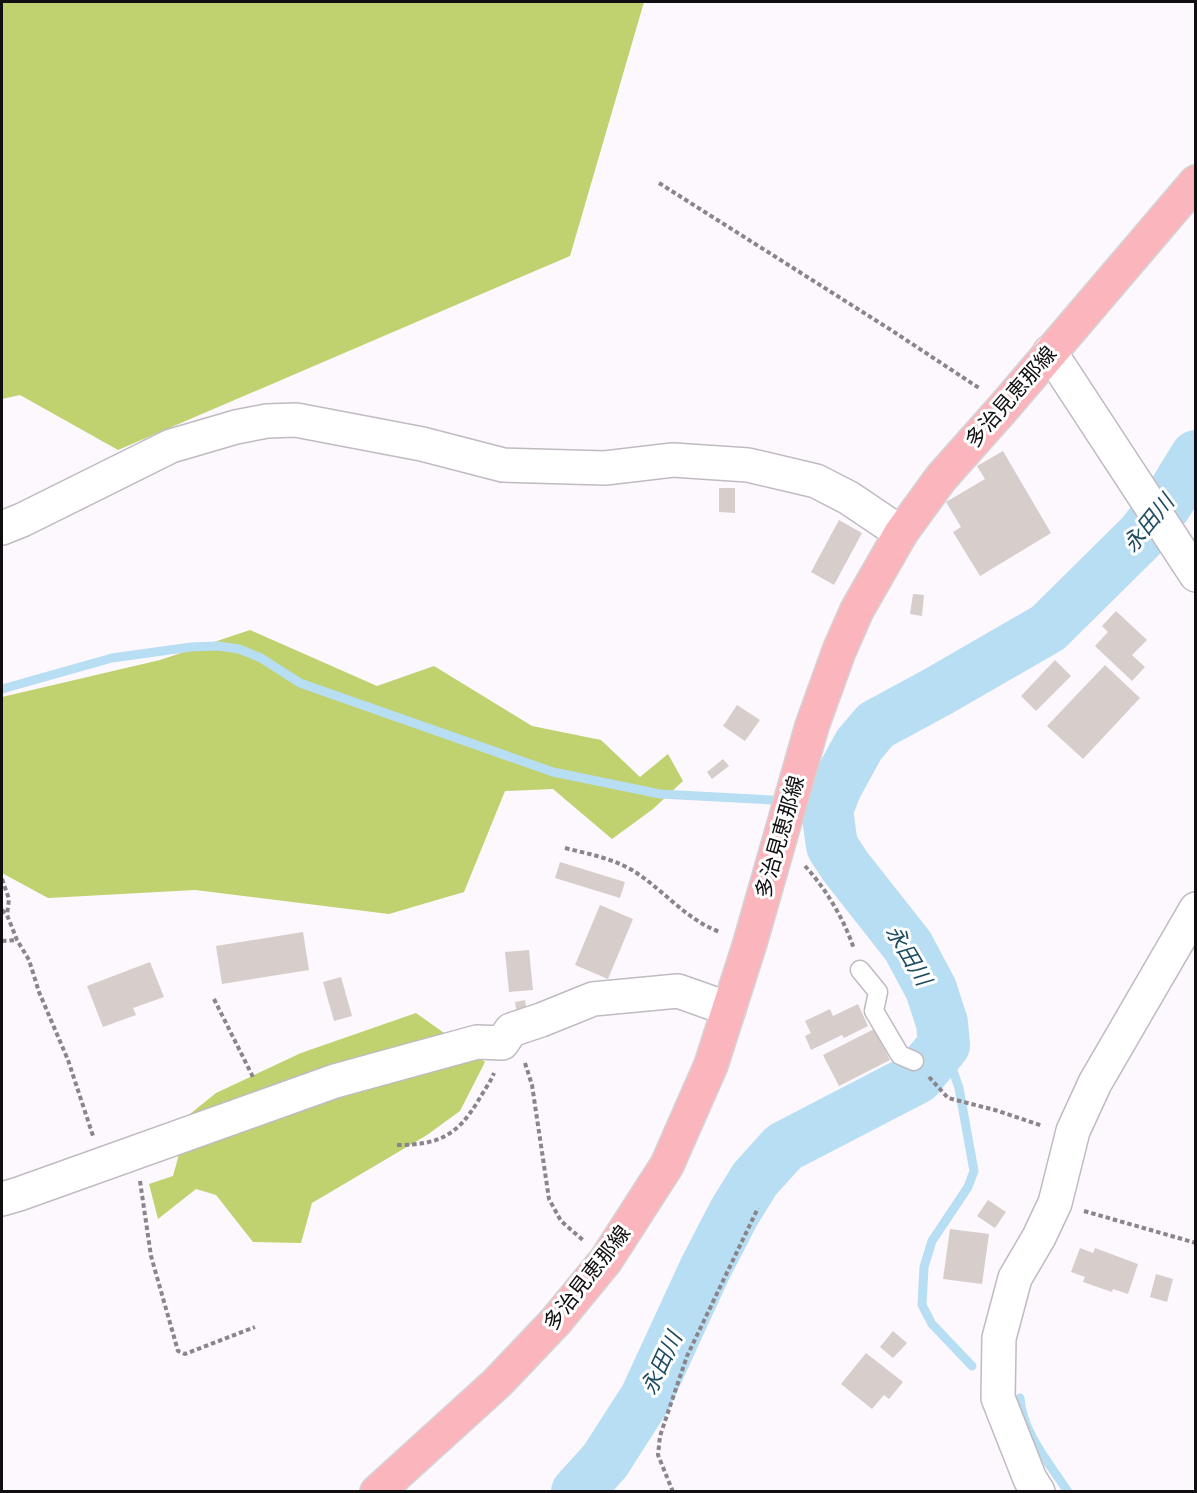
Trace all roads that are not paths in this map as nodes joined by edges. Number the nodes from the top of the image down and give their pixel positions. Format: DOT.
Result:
graph roads {
  1 [pos="1196,182"];
  2 [pos="1050,351"];
  3 [pos="2,528"];
  4 [pos="901,533"];
  5 [pos="1196,575"];
  6 [pos="1196,909"];
  7 [pos="860,970"];
  8 [pos="729,1009"];
  9 [pos="914,1061"];
  10 [pos="2,1198"];
  11 [pos="377,1491"];
  12 [pos="1038,1491"];
  1 -- 2 [label="main road, 多治見恵那線"];
  2 -- 4 [label="main road, 多治見恵那線"];
  2 -- 5 [label="street"];
  3 -- 4 [label="street"];
  4 -- 8 [label="main road, 多治見恵那線"];
  6 -- 12 [label="street"];
  7 -- 9 [label="lane"];
  8 -- 10 [label="street"];
  8 -- 11 [label="main road, 多治見恵那線"];
}
